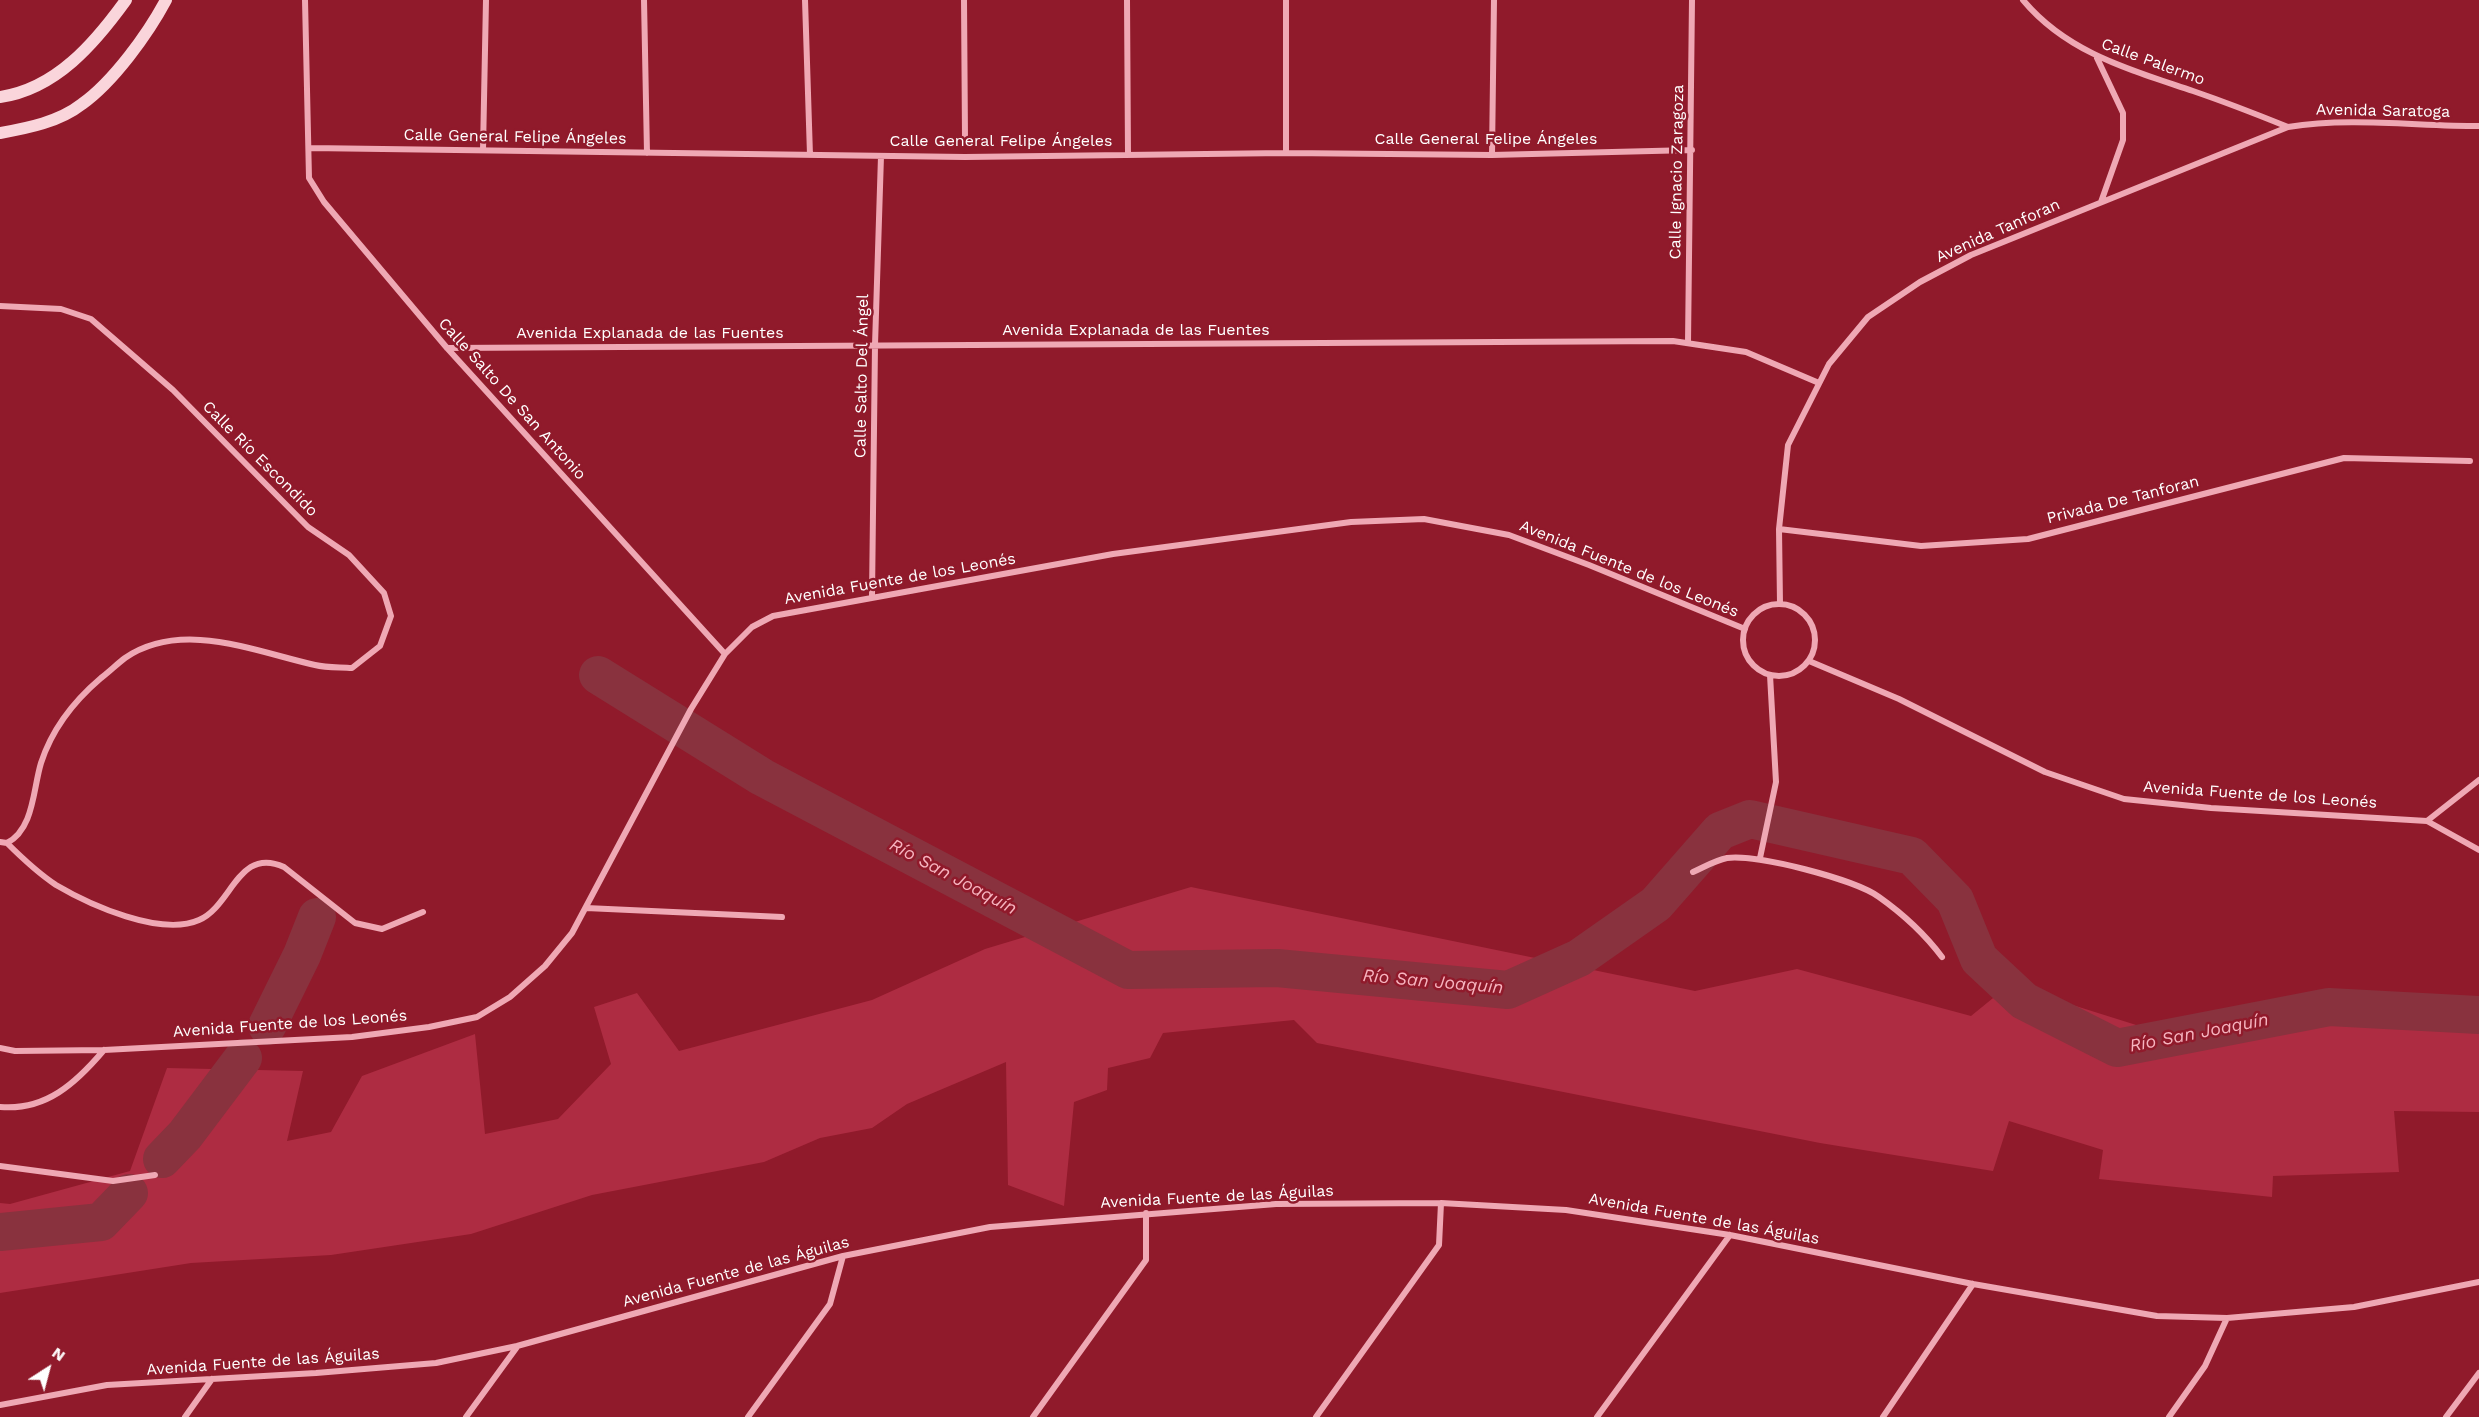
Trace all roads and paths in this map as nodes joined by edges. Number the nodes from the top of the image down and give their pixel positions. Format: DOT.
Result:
graph roads {
  1 [pos="126,0"];
  2 [pos="166,0"];
  3 [pos="306,0"];
  4 [pos="486,0"];
  5 [pos="644,0"];
  6 [pos="806,0"];
  7 [pos="964,0"];
  8 [pos="1127,0"];
  9 [pos="1286,0"];
  10 [pos="1494,0"];
  11 [pos="1692,0"];
  12 [pos="2023,0"];
  13 [pos="2097,57"];
  14 [pos="0,97"];
  15 [pos="2479,126"];
  16 [pos="2288,127"];
  17 [pos="0,133"];
  18 [pos="964,138"];
  19 [pos="309,148"];
  20 [pos="483,150"];
  21 [pos="1692,150"];
  22 [pos="647,153"];
  23 [pos="1286,153"];
  24 [pos="1128,154"];
  25 [pos="810,155"];
  26 [pos="1492,155"];
  27 [pos="881,156"];
  28 [pos="2102,202"];
  29 [pos="0,306"];
  30 [pos="1688,343"];
  31 [pos="875,345"];
  32 [pos="447,348"];
  33 [pos="1819,383"];
  34 [pos="2470,461"];
  35 [pos="1779,529"];
  36 [pos="872,596"];
  37 [pos="1780,604"];
  38 [pos="1744,629"];
  39 [pos="724,654"];
  40 [pos="1809,661"];
  41 [pos="1770,675"];
  42 [pos="2479,780"];
  43 [pos="2427,820"];
  44 [pos="4,843"];
  45 [pos="2479,850"];
  46 [pos="1760,858"];
  47 [pos="1693,872"];
  48 [pos="586,908"];
  49 [pos="423,912"];
  50 [pos="782,917"];
  51 [pos="1942,957"];
  52 [pos="0,1048"];
  53 [pos="104,1050"];
  54 [pos="0,1107"];
  55 [pos="0,1166"];
  56 [pos="155,1175"];
  57 [pos="1441,1203"];
  58 [pos="1146,1213"];
  59 [pos="1730,1235"];
  60 [pos="843,1256"];
  61 [pos="2479,1281"];
  62 [pos="1973,1284"];
  63 [pos="2228,1318"];
  64 [pos="517,1346"];
  65 [pos="2479,1373"];
  66 [pos="213,1379"];
  67 [pos="0,1405"];
  68 [pos="185,1417"];
  69 [pos="466,1417"];
  70 [pos="748,1417"];
  71 [pos="1034,1417"];
  72 [pos="1316,1417"];
  73 [pos="1597,1417"];
  74 [pos="1883,1417"];
  75 [pos="2169,1417"];
  76 [pos="2446,1417"];
  1 -- 14 [label="main road"];
  2 -- 17 [label="main road"];
  3 -- 19 [label="street, Calle Salto De San Antonio"];
  4 -- 20 [label="street"];
  5 -- 22 [label="street"];
  6 -- 25 [label="street"];
  7 -- 18 [label="street"];
  8 -- 24 [label="street"];
  9 -- 23 [label="street"];
  10 -- 26 [label="street"];
  11 -- 21 [label="street, Calle Ignacio Zaragoza"];
  12 -- 13 [label="street, Calle Palermo"];
  13 -- 16 [label="street, Calle Palermo"];
  13 -- 28 [label="street"];
  15 -- 16 [label="street, Avenida Saratoga"];
  16 -- 28 [label="street, Avenida Tanforan"];
  19 -- 20 [label="street, Calle General Felipe Ángeles"];
  19 -- 32 [label="street, Calle Salto De San Antonio"];
  20 -- 22 [label="street, Calle General Felipe Ángeles"];
  21 -- 26 [label="street, Calle General Felipe Ángeles"];
  21 -- 30 [label="street, Calle Ignacio Zaragoza"];
  22 -- 25 [label="street, Calle General Felipe Ángeles"];
  23 -- 24 [label="street, Calle General Felipe Ángeles"];
  23 -- 26 [label="street, Calle General Felipe Ángeles"];
  24 -- 27 [label="street, Calle General Felipe Ángeles"];
  25 -- 27 [label="street, Calle General Felipe Ángeles"];
  27 -- 31 [label="street, Calle Salto Del Ángel"];
  28 -- 33 [label="street, Avenida Tanforan"];
  29 -- 44 [label="street, Calle Río Escondido"];
  30 -- 31 [label="street, Avenida Explanada de las Fuentes"];
  30 -- 33 [label="street, Avenida Explanada de las Fuentes"];
  31 -- 32 [label="street, Avenida Explanada de las Fuentes"];
  31 -- 36 [label="street, Calle Salto Del Ángel"];
  32 -- 39 [label="street, Calle Salto De San Antonio"];
  33 -- 35 [label="street, Avenida Tanforan"];
  34 -- 35 [label="street, Privada De Tanforan"];
  35 -- 37 [label="street, Avenida Tanforan"];
  36 -- 38 [label="street, Avenida Fuente de los Leonés"];
  36 -- 39 [label="street, Avenida Fuente de los Leonés"];
  37 -- 38 [label="street"];
  37 -- 40 [label="street"];
  38 -- 41 [label="street"];
  39 -- 48 [label="street, Avenida Fuente de los Leonés"];
  40 -- 41 [label="street"];
  40 -- 43 [label="street, Avenida Fuente de los Leonés"];
  41 -- 46 [label="street"];
  42 -- 43 [label="street"];
  43 -- 45 [label="street, Avenida Fuente de los Leonés"];
  44 -- 49 [label="street"];
  46 -- 47 [label="street"];
  46 -- 51 [label="street"];
  48 -- 50 [label="street"];
  48 -- 53 [label="street, Avenida Fuente de los Leonés"];
  52 -- 53 [label="street, Avenida Fuente de los Leonés"];
  53 -- 54 [label="street"];
  55 -- 56 [label="street"];
  57 -- 58 [label="street, Avenida Fuente de las Águilas"];
  57 -- 59 [label="street, Avenida Fuente de las Águilas"];
  57 -- 72 [label="street"];
  58 -- 60 [label="street, Avenida Fuente de las Águilas"];
  58 -- 71 [label="street"];
  59 -- 62 [label="street, Avenida Fuente de las Águilas"];
  59 -- 73 [label="street"];
  60 -- 64 [label="street, Avenida Fuente de las Águilas"];
  60 -- 70 [label="street"];
  61 -- 63 [label="street, Avenida Fuente de las Águilas"];
  62 -- 63 [label="street, Avenida Fuente de las Águilas"];
  62 -- 74 [label="street"];
  63 -- 75 [label="street"];
  64 -- 66 [label="street, Avenida Fuente de las Águilas"];
  64 -- 69 [label="street"];
  65 -- 76 [label="street"];
  66 -- 67 [label="street, Avenida Fuente de las Águilas"];
  66 -- 68 [label="street"];
}
